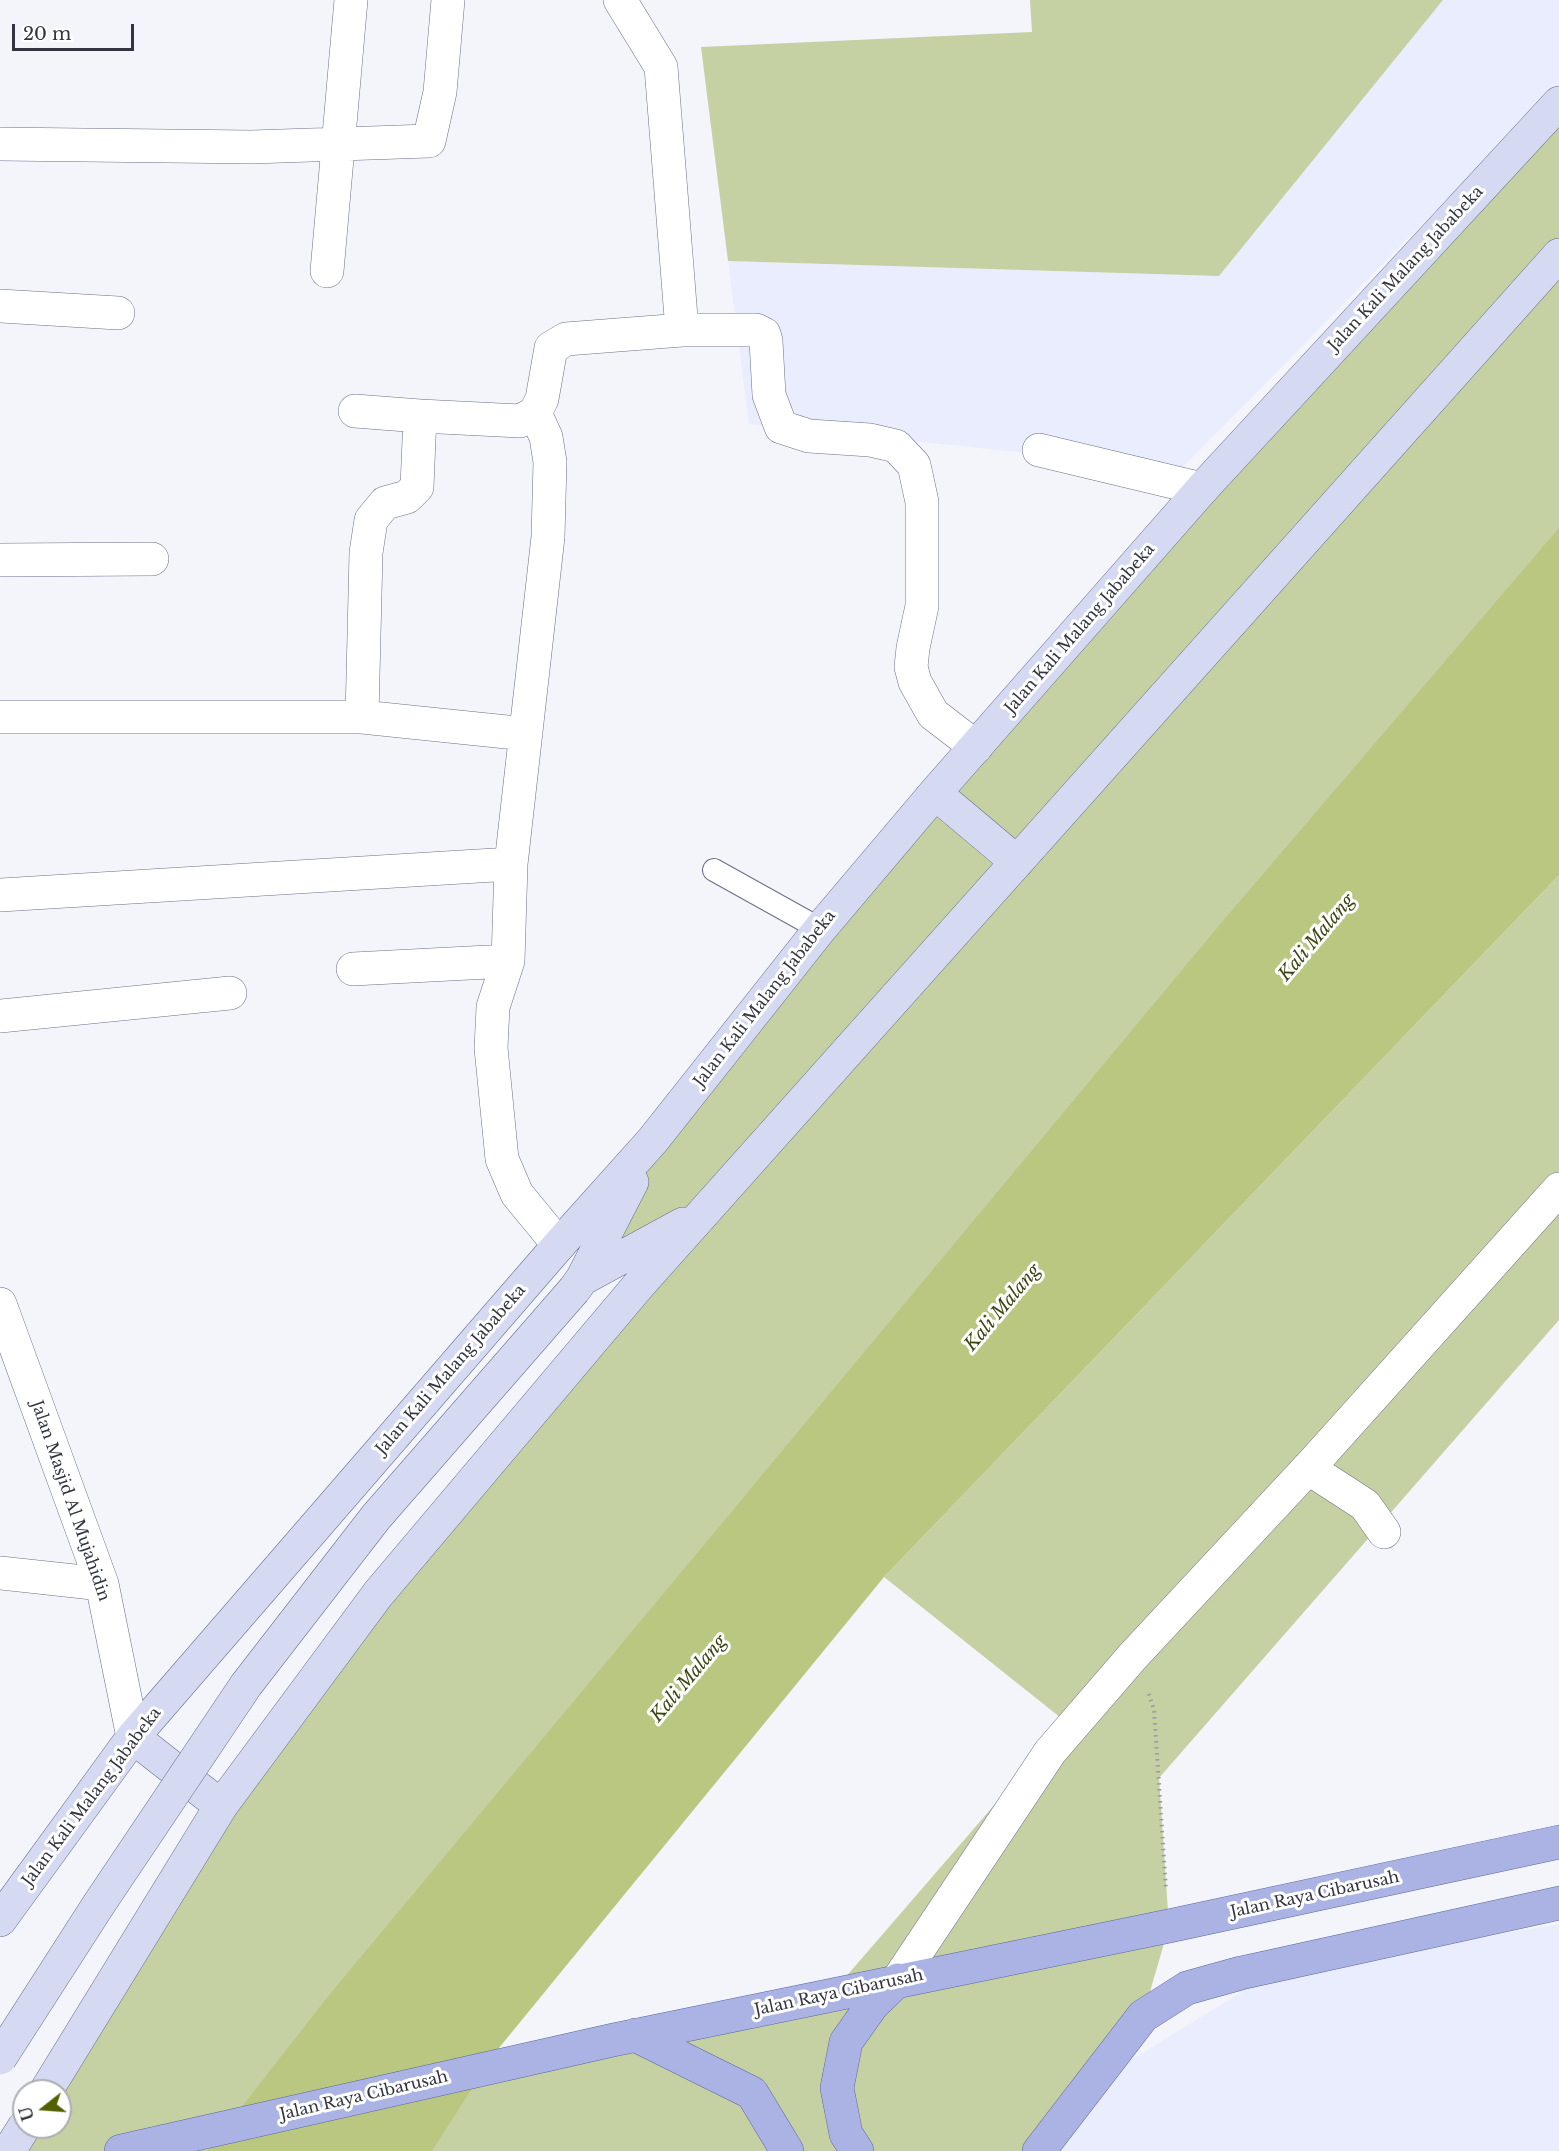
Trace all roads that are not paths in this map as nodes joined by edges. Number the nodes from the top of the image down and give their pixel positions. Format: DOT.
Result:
graph roads {
  1 [pos="351,0"];
  2 [pos="448,0"];
  3 [pos="620,0"];
  4 [pos="1559,104"];
  5 [pos="0,144"];
  6 [pos="337,146"];
  7 [pos="1559,255"];
  8 [pos="327,271"];
  9 [pos="0,306"];
  10 [pos="118,314"];
  11 [pos="682,330"];
  12 [pos="355,411"];
  13 [pos="535,413"];
  14 [pos="420,416"];
  15 [pos="1039,450"];
  16 [pos="1202,489"];
  17 [pos="152,559"];
  18 [pos="0,560"];
  19 [pos="0,717"];
  20 [pos="362,717"];
  21 [pos="526,734"];
  22 [pos="976,747"];
  23 [pos="935,793"];
  24 [pos="1017,862"];
  25 [pos="511,864"];
  26 [pos="714,870"];
  27 [pos="0,895"];
  28 [pos="820,929"];
  29 [pos="508,961"];
  30 [pos="353,969"];
  31 [pos="230,993"];
  32 [pos="0,1016"];
  33 [pos="654,1140"];
  34 [pos="1559,1189"];
  35 [pos="707,1211"];
  36 [pos="559,1245"];
  37 [pos="578,1285"];
  38 [pos="0,1304"];
  39 [pos="1308,1468"];
  40 [pos="1384,1532"];
  41 [pos="0,1573"];
  42 [pos="102,1584"];
  43 [pos="133,1737"];
  44 [pos="221,1806"];
  45 [pos="1559,1842"];
  46 [pos="1559,1903"];
  47 [pos="0,1920"];
  48 [pos="898,1980"];
  49 [pos="635,2035"];
  50 [pos="0,2058"];
  51 [pos="53,2079"];
  52 [pos="121,2151"];
  53 [pos="787,2151"];
  54 [pos="857,2151"];
  55 [pos="1039,2151"];
  1 -- 6 [label="street"];
  2 -- 6 [label="street"];
  3 -- 11 [label="street"];
  4 -- 16 [label="main road, Jalan Kali Malang Jababeka"];
  5 -- 6 [label="street"];
  6 -- 8 [label="street"];
  7 -- 24 [label="main road"];
  9 -- 10 [label="street"];
  11 -- 13 [label="street"];
  11 -- 22 [label="street"];
  12 -- 14 [label="street"];
  13 -- 14 [label="street"];
  13 -- 21 [label="street"];
  14 -- 20 [label="street"];
  15 -- 16 [label="street"];
  16 -- 22 [label="main road, Jalan Kali Malang Jababeka"];
  17 -- 18 [label="street"];
  19 -- 20 [label="street"];
  20 -- 21 [label="street"];
  21 -- 25 [label="street"];
  22 -- 23 [label="main road, Jalan Kali Malang Jababeka"];
  23 -- 24 [label="main road"];
  23 -- 28 [label="main road, Jalan Kali Malang Jababeka"];
  24 -- 35 [label="main road"];
  25 -- 27 [label="street"];
  25 -- 29 [label="street"];
  26 -- 28 [label="lane"];
  28 -- 33 [label="main road, Jalan Kali Malang Jababeka"];
  29 -- 30 [label="street"];
  29 -- 36 [label="street"];
  31 -- 32 [label="street"];
  33 -- 36 [label="main road, Jalan Kali Malang Jababeka"];
  33 -- 37 [label="main road"];
  34 -- 39 [label="street"];
  35 -- 37 [label="main road"];
  35 -- 44 [label="main road"];
  36 -- 43 [label="main road, Jalan Kali Malang Jababeka"];
  37 -- 50 [label="main road, bridge"];
  38 -- 42 [label="street, Jalan Masjid Al Mujahidin"];
  39 -- 40 [label="street"];
  39 -- 48 [label="street"];
  41 -- 42 [label="street"];
  42 -- 43 [label="street, Jalan Masjid Al Mujahidin"];
  43 -- 44 [label="main road"];
  43 -- 47 [label="main road, Jalan Kali Malang Jababeka"];
  44 -- 51 [label="main road"];
  45 -- 48 [label="main road, Jalan Raya Cibarusah"];
  46 -- 55 [label="main road"];
  48 -- 49 [label="main road, Jalan Raya Cibarusah"];
  48 -- 54 [label="main road"];
  49 -- 52 [label="main road, Jalan Raya Cibarusah"];
  49 -- 53 [label="main road"];
}
